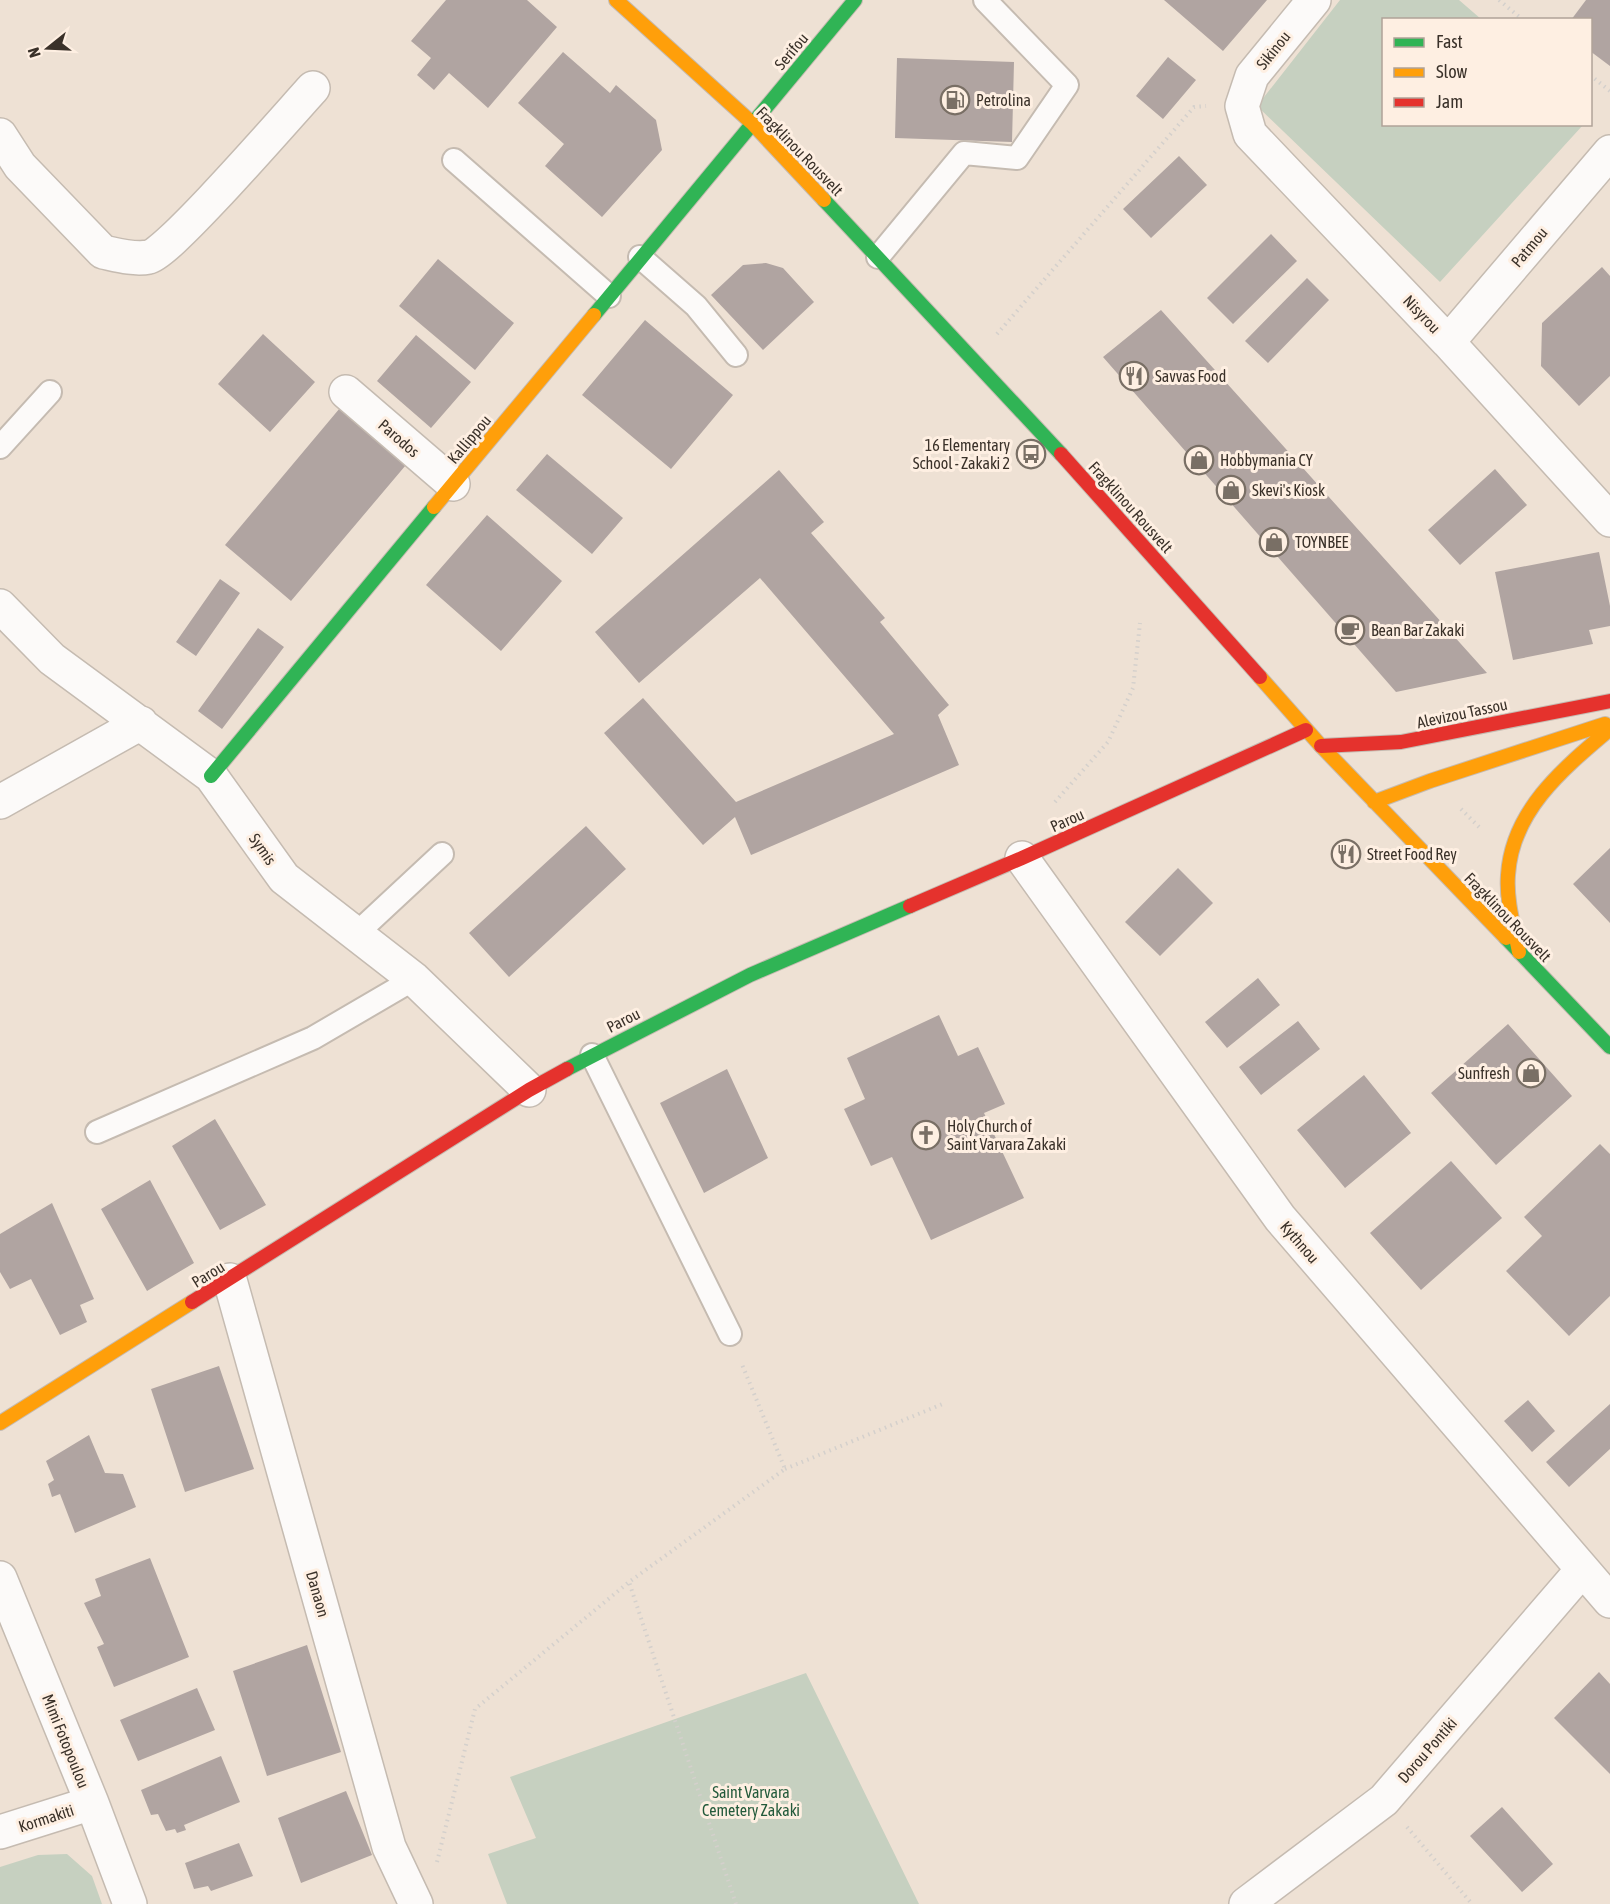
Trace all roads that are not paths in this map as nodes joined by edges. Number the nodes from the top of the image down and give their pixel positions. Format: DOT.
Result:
graph roads {
  1 [pos="616,0"];
  2 [pos="855,0"];
  3 [pos="985,0"];
  4 [pos="1314,0"];
  5 [pos="313,88"];
  6 [pos="1242,104"];
  7 [pos="752,123"];
  8 [pos="0,135"];
  9 [pos="1610,152"];
  10 [pos="454,160"];
  11 [pos="640,257"];
  12 [pos="878,257"];
  13 [pos="609,296"];
  14 [pos="1448,342"];
  15 [pos="736,355"];
  16 [pos="50,392"];
  17 [pos="346,392"];
  18 [pos="0,447"];
  19 [pos="453,484"];
  20 [pos="1610,520"];
  21 [pos="0,606"];
  22 [pos="1610,701"];
  23 [pos="141,723"];
  24 [pos="1610,723"];
  25 [pos="1610,729"];
  26 [pos="1306,730"];
  27 [pos="1321,746"];
  28 [pos="212,776"];
  29 [pos="0,802"];
  30 [pos="1374,802"];
  31 [pos="442,854"];
  32 [pos="1022,858"];
  33 [pos="356,934"];
  34 [pos="1519,952"];
  35 [pos="414,979"];
  36 [pos="1610,1047"];
  37 [pos="592,1055"];
  38 [pos="529,1090"];
  39 [pos="97,1132"];
  40 [pos="230,1280"];
  41 [pos="730,1334"];
  42 [pos="0,1423"];
  43 [pos="1582,1570"];
  44 [pos="0,1578"];
  45 [pos="1610,1601"];
  46 [pos="92,1803"];
  47 [pos="0,1832"];
  48 [pos="130,1904"];
  49 [pos="416,1904"];
  50 [pos="1246,1904"];
  1 -- 7 [label="street, Fragklinou Rousvelt"];
  2 -- 7 [label="street, Serifou"];
  3 -- 12 [label="lane"];
  4 -- 6 [label="street, Sikinou"];
  5 -- 8 [label="street"];
  6 -- 14 [label="street, Nisyrou"];
  7 -- 11 [label="street, Kallippou"];
  7 -- 12 [label="street, Fragklinou Rousvelt"];
  9 -- 14 [label="street, Patmou"];
  10 -- 13 [label="lane"];
  11 -- 13 [label="street, Kallippou"];
  11 -- 15 [label="lane"];
  12 -- 26 [label="street, Fragklinou Rousvelt"];
  13 -- 19 [label="street, Kallippou"];
  14 -- 20 [label="street, Nisyrou"];
  16 -- 18 [label="lane"];
  17 -- 19 [label="street, Parodos"];
  19 -- 28 [label="street, Kallippou"];
  21 -- 23 [label="street, Symis"];
  22 -- 27 [label="street, Alevizou Tassou"];
  23 -- 28 [label="street, Symis"];
  23 -- 29 [label="street"];
  24 -- 30 [label="street"];
  25 -- 34 [label="street"];
  26 -- 27 [label="street, Fragklinou Rousvelt"];
  26 -- 32 [label="street, Parou"];
  27 -- 30 [label="street, Fragklinou Rousvelt"];
  28 -- 33 [label="street, Symis"];
  30 -- 34 [label="street, Fragklinou Rousvelt"];
  31 -- 33 [label="lane"];
  32 -- 37 [label="street, Parou"];
  32 -- 43 [label="street, Kythnou"];
  33 -- 35 [label="street, Symis"];
  34 -- 36 [label="street, Fragklinou Rousvelt"];
  35 -- 38 [label="street, Symis"];
  35 -- 39 [label="lane"];
  37 -- 38 [label="street, Parou"];
  37 -- 41 [label="lane"];
  38 -- 40 [label="street, Parou"];
  40 -- 42 [label="street, Parou"];
  40 -- 49 [label="street, Danaon"];
  43 -- 45 [label="street, Kythnou"];
  43 -- 50 [label="street, Dorou Pontiki"];
  44 -- 46 [label="street, Mimi Fotopoulou"];
  46 -- 47 [label="street, Kormakiti"];
  46 -- 48 [label="street, Mimi Fotopoulou"];
}
